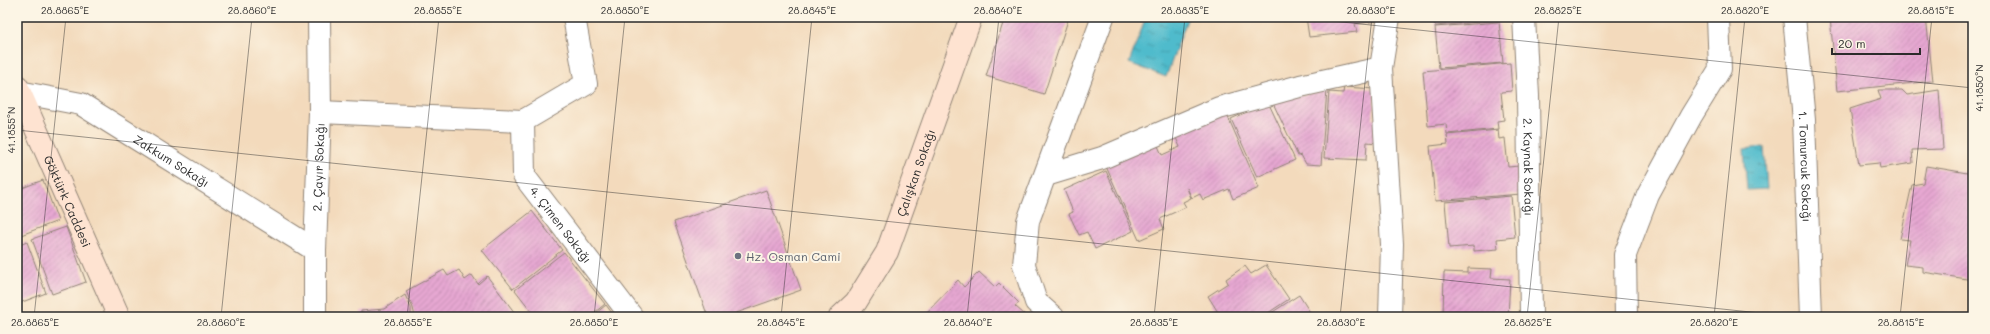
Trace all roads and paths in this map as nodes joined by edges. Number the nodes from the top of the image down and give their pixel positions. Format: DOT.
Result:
graph roads {
  1 [pos="319,17"];
  2 [pos="574,17"];
  3 [pos="971,17"];
  4 [pos="1102,17"];
  5 [pos="1388,17"];
  6 [pos="1524,17"];
  7 [pos="1718,17"];
  8 [pos="1794,17"];
  9 [pos="1381,68"];
  10 [pos="18,89"];
  11 [pos="320,112"];
  12 [pos="523,121"];
  13 [pos="1046,175"];
  14 [pos="315,250"];
  15 [pos="119,317"];
  16 [pos="315,317"];
  17 [pos="632,317"];
  18 [pos="840,317"];
  19 [pos="1054,317"];
  20 [pos="1390,317"];
  21 [pos="1531,317"];
  22 [pos="1626,317"];
  23 [pos="1811,317"];
  1 -- 11 [label="street, 2. Çayır Sokağı"];
  2 -- 12 [label="street"];
  3 -- 18 [label="main road, Çalışkan Sokağı"];
  4 -- 13 [label="street"];
  5 -- 9 [label="street"];
  6 -- 21 [label="street, 2. Kaynak Sokağı"];
  7 -- 22 [label="street"];
  8 -- 23 [label="street, 1. Tomurcuk Sokağı"];
  9 -- 13 [label="street"];
  9 -- 20 [label="street"];
  10 -- 14 [label="street, Zakkum Sokağı"];
  10 -- 15 [label="main road, Göktürk Caddesi"];
  11 -- 12 [label="street"];
  11 -- 14 [label="street, 2. Çayır Sokağı"];
  12 -- 17 [label="street, 4. Çimen Sokağı"];
  13 -- 19 [label="street"];
  14 -- 16 [label="street, 2. Çayır Sokağı"];
}
